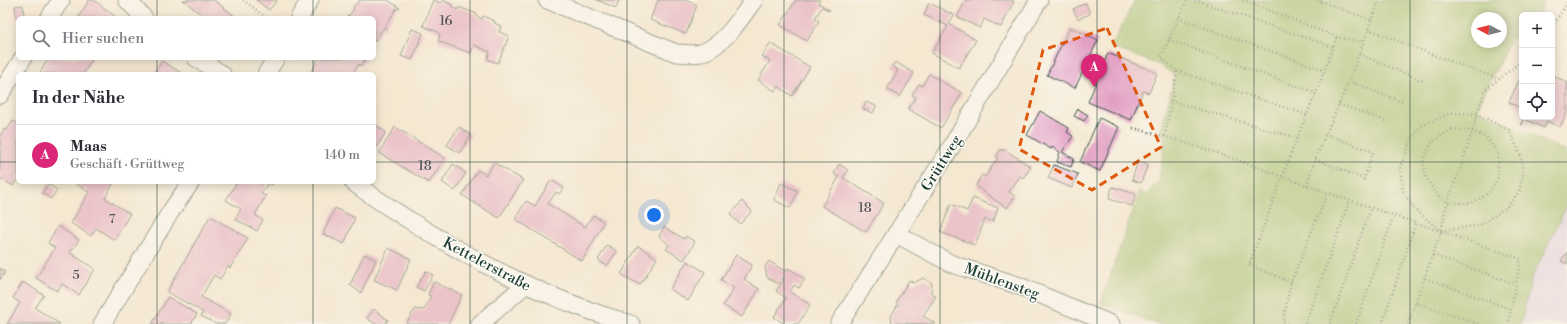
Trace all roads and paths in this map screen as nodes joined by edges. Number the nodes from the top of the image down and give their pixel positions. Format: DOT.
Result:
graph roads {
  1 [pos="61,0"];
  2 [pos="126,0"];
  3 [pos="243,0"];
  4 [pos="310,0"];
  5 [pos="548,0"];
  6 [pos="754,0"];
  7 [pos="1039,0"];
  8 [pos="1187,0"];
  9 [pos="1195,0"];
  10 [pos="1242,0"];
  11 [pos="1318,0"];
  12 [pos="1379,0"];
  13 [pos="1567,3"];
  14 [pos="50,16"];
  15 [pos="142,16"];
  16 [pos="264,16"];
  17 [pos="300,16"];
  18 [pos="1178,18"];
  19 [pos="1371,20"];
  20 [pos="1555,21"];
  21 [pos="1368,29"];
  22 [pos="1337,37"];
  23 [pos="1169,40"];
  24 [pos="1363,42"];
  25 [pos="1333,47"];
  26 [pos="1359,54"];
  27 [pos="22,60"];
  28 [pos="199,60"];
  29 [pos="275,60"];
  30 [pos="1519,63"];
  31 [pos="1324,70"];
  32 [pos="1177,71"];
  33 [pos="219,72"];
  34 [pos="267,72"];
  35 [pos="1499,79"];
  36 [pos="1349,81"];
  37 [pos="1423,81"];
  38 [pos="1316,93"];
  39 [pos="0,95"];
  40 [pos="1170,101"];
  41 [pos="1402,102"];
  42 [pos="1339,104"];
  43 [pos="1478,114"];
  44 [pos="1307,116"];
  45 [pos="1388,122"];
  46 [pos="1133,128"];
  47 [pos="1472,131"];
  48 [pos="1326,134"];
  49 [pos="1165,136"];
  50 [pos="1297,138"];
  51 [pos="1315,159"];
  52 [pos="1283,176"];
  53 [pos="191,184"];
  54 [pos="355,184"];
  55 [pos="1307,185"];
  56 [pos="1328,192"];
  57 [pos="1350,200"];
  58 [pos="1447,203"];
  59 [pos="1371,207"];
  60 [pos="1394,215"];
  61 [pos="1416,223"];
  62 [pos="1441,231"];
  63 [pos="896,234"];
  64 [pos="1433,255"];
  65 [pos="1425,278"];
  66 [pos="1291,282"];
  67 [pos="1516,284"];
  68 [pos="525,285"];
  69 [pos="1416,303"];
  70 [pos="1511,309"];
  71 [pos="102,324"];
  72 [pos="480,324"];
  73 [pos="631,324"];
  74 [pos="839,324"];
  75 [pos="1111,324"];
  76 [pos="1288,324"];
  77 [pos="1305,324"];
  78 [pos="1330,324"];
  79 [pos="1356,324"];
  80 [pos="1382,324"];
  81 [pos="1408,324"];
  82 [pos="1479,324"];
  83 [pos="1508,324"];
  1 -- 14 [label="street"];
  2 -- 15 [label="street"];
  3 -- 16 [label="path"];
  4 -- 17 [label="street"];
  5 -- 6 [label="street"];
  7 -- 63 [label="street, Grüttweg"];
  8 -- 18 [label="path"];
  9 -- 25 [label="path"];
  10 -- 22 [label="path"];
  11 -- 19 [label="path"];
  12 -- 19 [label="path"];
  13 -- 20 [label="path"];
  18 -- 23 [label="path"];
  18 -- 31 [label="path"];
  19 -- 21 [label="path"];
  21 -- 24 [label="path"];
  21 -- 35 [label="path"];
  22 -- 24 [label="path"];
  22 -- 25 [label="path"];
  23 -- 32 [label="path"];
  23 -- 38 [label="path"];
  24 -- 26 [label="path"];
  25 -- 31 [label="path"];
  26 -- 36 [label="path"];
  26 -- 37 [label="path"];
  27 -- 39 [label="street"];
  28 -- 33 [label="street"];
  29 -- 34 [label="street"];
  30 -- 35 [label="path"];
  31 -- 38 [label="path"];
  32 -- 40 [label="path"];
  32 -- 44 [label="path"];
  35 -- 43 [label="path"];
  36 -- 41 [label="path"];
  36 -- 42 [label="path"];
  38 -- 44 [label="path"];
  40 -- 49 [label="path"];
  40 -- 50 [label="path"];
  42 -- 45 [label="path"];
  42 -- 48 [label="path"];
  43 -- 47 [label="path"];
  43 -- 62 [label="path"];
  43 -- 62 [label="path"];
  44 -- 50 [label="path"];
  46 -- 49 [label="path"];
  47 -- 58 [label="path"];
  47 -- 58 [label="path"];
  47 -- 58 [label="path"];
  48 -- 51 [label="path"];
  48 -- 51 [label="path"];
  49 -- 52 [label="path"];
  50 -- 52 [label="path"];
  51 -- 55 [label="path"];
  52 -- 55 [label="path"];
  52 -- 66 [label="path"];
  53 -- 71 [label="street"];
  54 -- 68 [label="street, Kettelerstraße"];
  55 -- 56 [label="path"];
  56 -- 57 [label="path"];
  56 -- 66 [label="path"];
  57 -- 59 [label="path"];
  57 -- 77 [label="path"];
  58 -- 62 [label="path"];
  59 -- 60 [label="path"];
  59 -- 78 [label="path"];
  60 -- 61 [label="path"];
  60 -- 79 [label="path"];
  61 -- 62 [label="path"];
  61 -- 80 [label="path"];
  62 -- 64 [label="path"];
  62 -- 67 [label="path"];
  63 -- 74 [label="street, Grüttweg"];
  63 -- 75 [label="street, Mühlensteg"];
  64 -- 65 [label="path"];
  64 -- 67 [label="path"];
  65 -- 69 [label="path"];
  65 -- 70 [label="path"];
  66 -- 76 [label="path"];
  67 -- 70 [label="path"];
  68 -- 72 [label="street"];
  68 -- 73 [label="street, Kettelerstraße"];
  69 -- 81 [label="path"];
  69 -- 82 [label="path"];
  70 -- 83 [label="path"];
}
